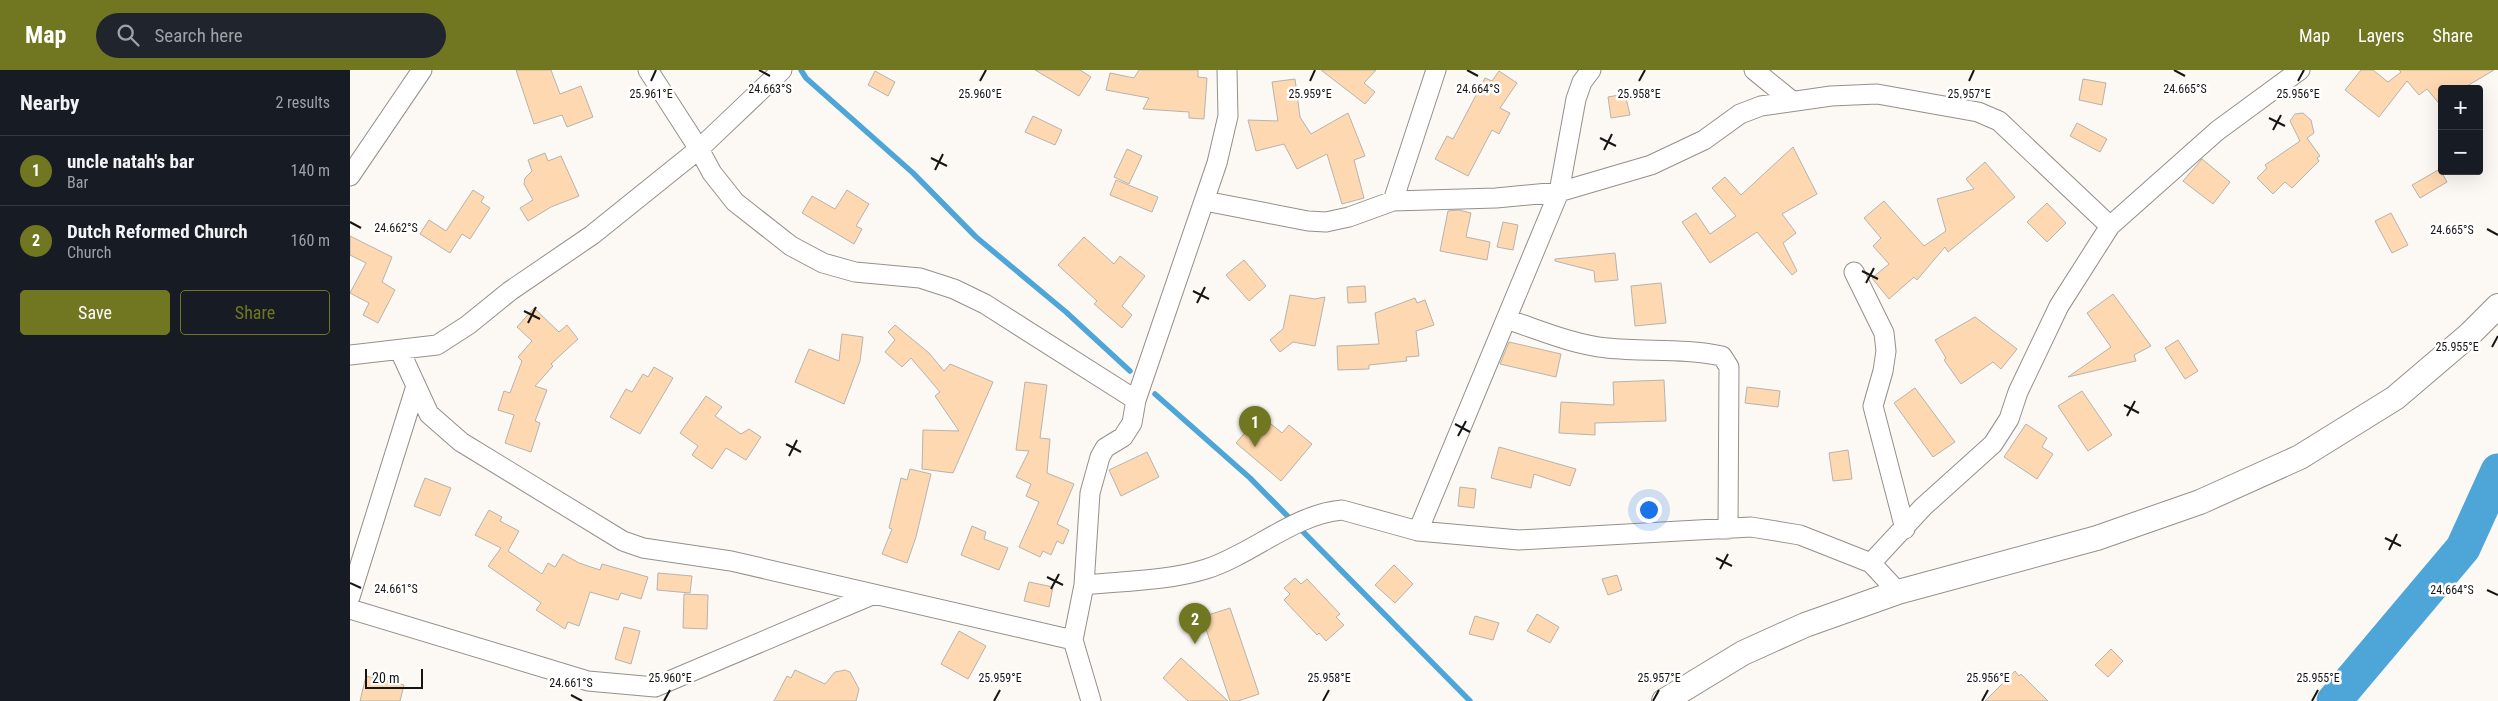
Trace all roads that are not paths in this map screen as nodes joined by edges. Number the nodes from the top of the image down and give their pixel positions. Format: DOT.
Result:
graph roads {
  1 [pos="422,70"];
  2 [pos="648,70"];
  3 [pos="782,70"];
  4 [pos="1436,70"];
  5 [pos="1591,70"];
  6 [pos="1754,70"];
  7 [pos="2300,70"];
  8 [pos="1230,72"];
  9 [pos="1792,101"];
  10 [pos="699,149"];
  11 [pos="350,176"];
  12 [pos="1559,192"];
  13 [pos="1393,201"];
  14 [pos="1205,202"];
  15 [pos="2110,226"];
  16 [pos="1854,272"];
  17 [pos="2498,306"];
  18 [pos="1506,318"];
  19 [pos="400,350"];
  20 [pos="350,355"];
  21 [pos="416,386"];
  22 [pos="1136,400"];
  23 [pos="1904,528"];
  24 [pos="1728,529"];
  25 [pos="1418,531"];
  26 [pos="1871,563"];
  27 [pos="1084,585"];
  28 [pos="1898,592"];
  29 [pos="872,595"];
  30 [pos="350,597"];
  31 [pos="350,609"];
  32 [pos="1073,640"];
  33 [pos="1090,701"];
  34 [pos="1664,701"];
  1 -- 11 [label="street"];
  2 -- 10 [label="street"];
  3 -- 10 [label="street"];
  4 -- 13 [label="street"];
  5 -- 12 [label="street"];
  6 -- 9 [label="street"];
  7 -- 15 [label="street"];
  8 -- 14 [label="street"];
  9 -- 12 [label="street"];
  9 -- 15 [label="street"];
  10 -- 19 [label="street"];
  10 -- 22 [label="street"];
  12 -- 13 [label="street"];
  12 -- 18 [label="street"];
  13 -- 14 [label="street"];
  14 -- 22 [label="street"];
  15 -- 23 [label="street"];
  16 -- 23 [label="street"];
  17 -- 28 [label="street"];
  18 -- 24 [label="street"];
  18 -- 25 [label="street"];
  19 -- 20 [label="street"];
  19 -- 21 [label="street"];
  21 -- 29 [label="street"];
  21 -- 30 [label="street"];
  22 -- 27 [label="street"];
  23 -- 26 [label="street"];
  24 -- 25 [label="street"];
  24 -- 26 [label="street"];
  25 -- 27 [label="street"];
  26 -- 28 [label="street"];
  27 -- 32 [label="street"];
  28 -- 34 [label="street"];
  29 -- 31 [label="street"];
  29 -- 32 [label="street"];
  32 -- 33 [label="street"];
}
